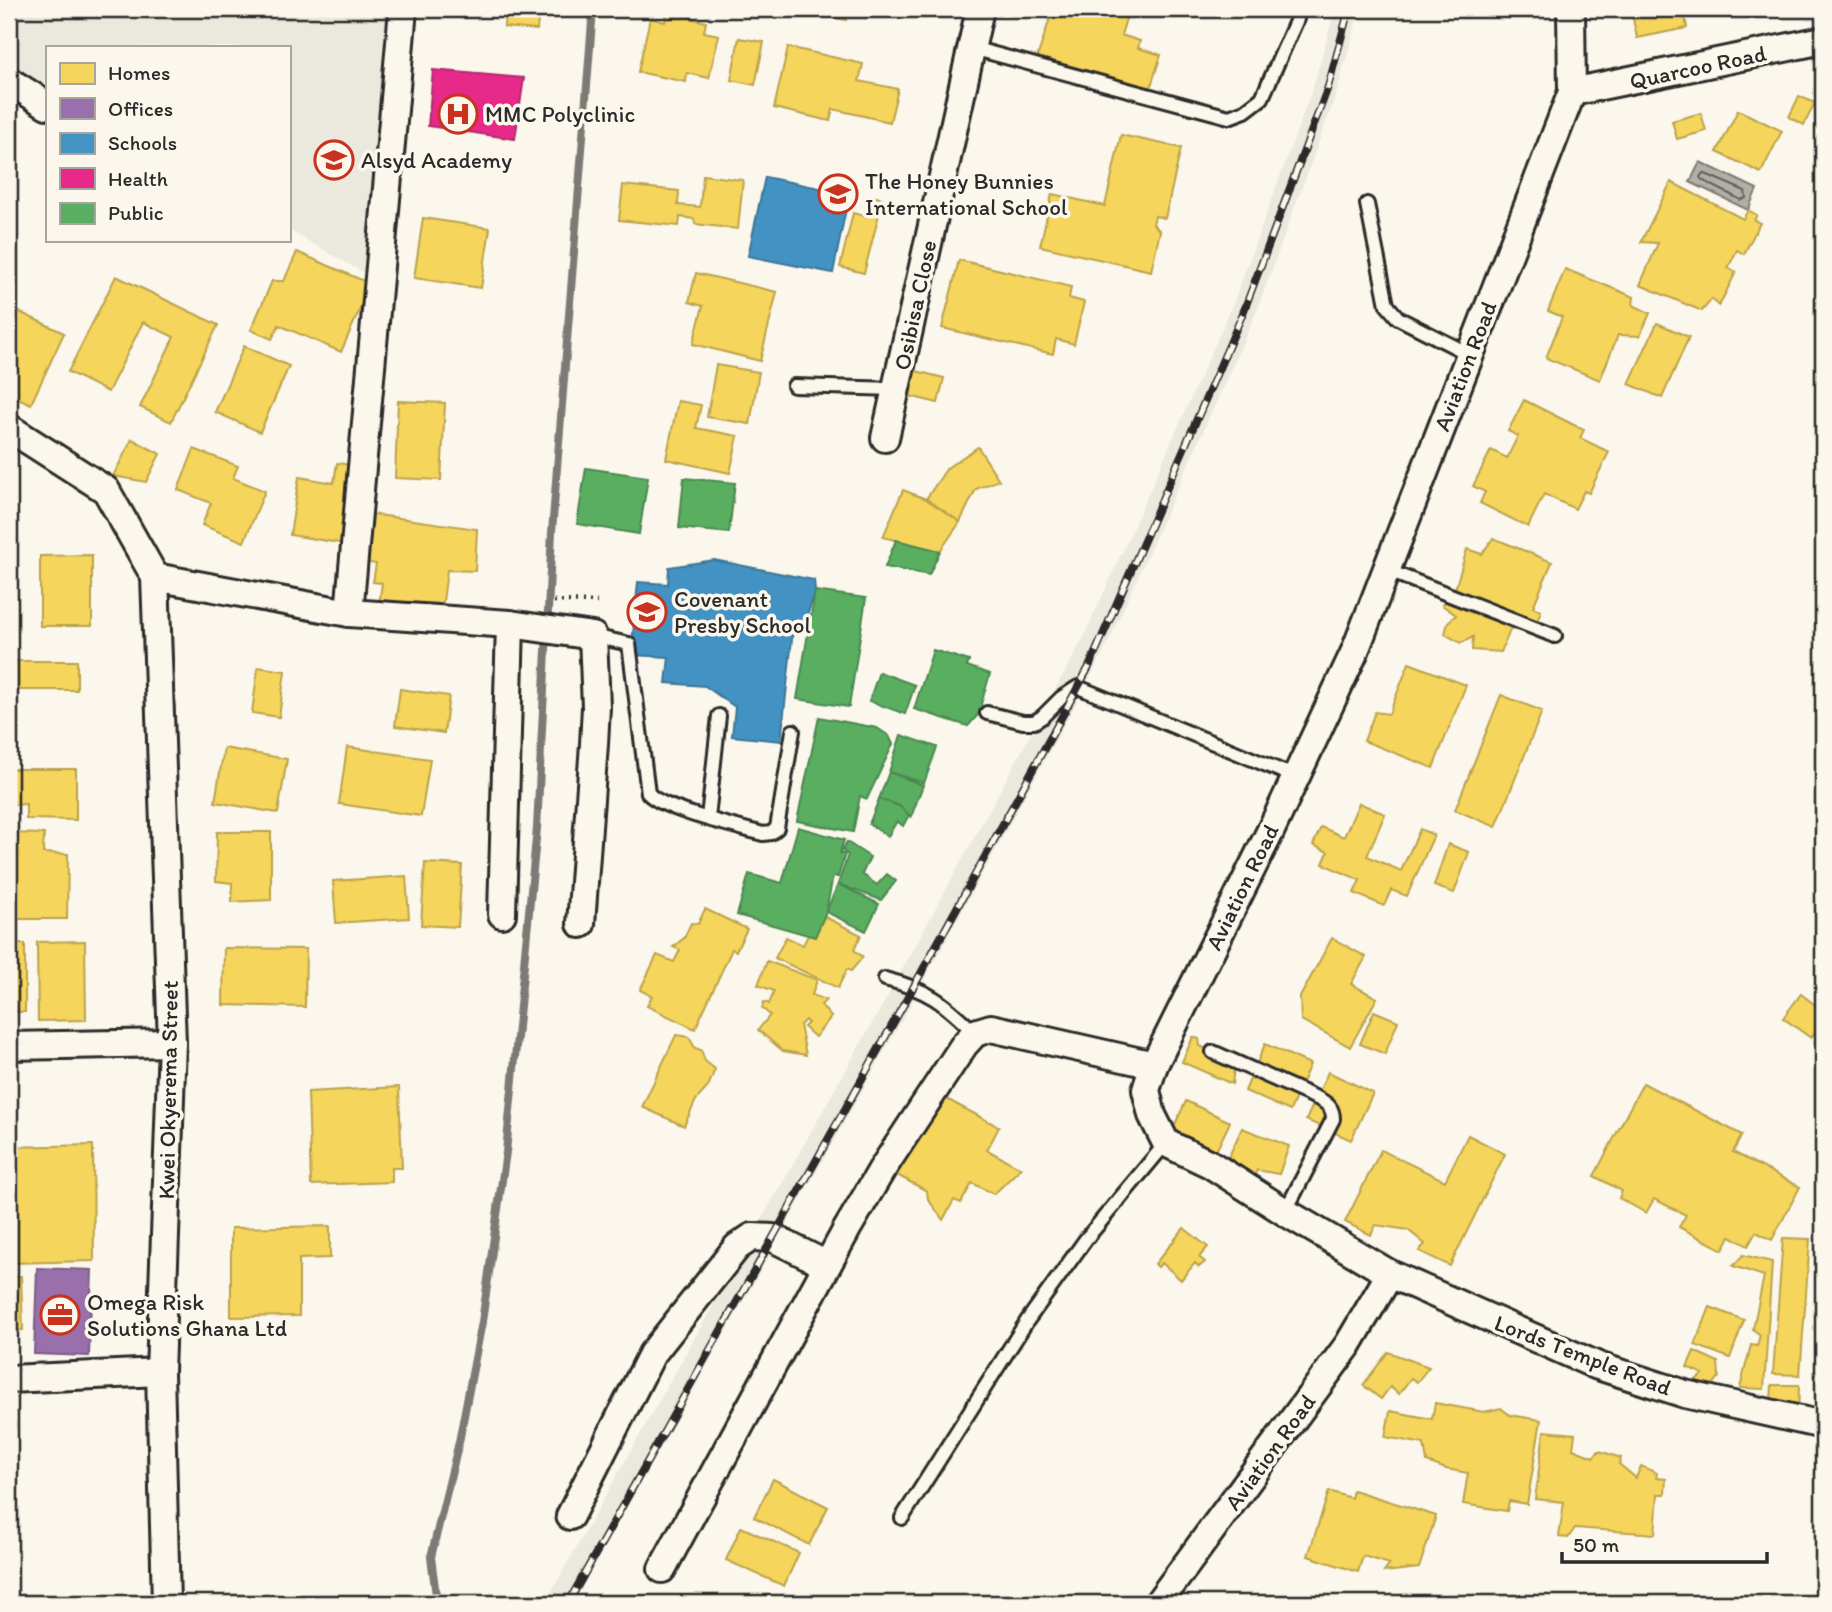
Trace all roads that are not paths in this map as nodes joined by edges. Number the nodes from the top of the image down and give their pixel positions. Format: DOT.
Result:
graph roads {
  1 [pos="403,9"];
  2 [pos="980,9"];
  3 [pos="1572,9"];
  4 [pos="1297,19"];
  5 [pos="1823,40"];
  6 [pos="972,48"];
  7 [pos="9,81"];
  8 [pos="1572,92"];
  9 [pos="46,105"];
  10 [pos="1367,204"];
  11 [pos="1469,354"];
  12 [pos="794,386"];
  13 [pos="896,388"];
  14 [pos="9,428"];
  15 [pos="885,438"];
  16 [pos="1386,570"];
  17 [pos="155,577"];
  18 [pos="349,613"];
  19 [pos="510,624"];
  20 [pos="584,634"];
  21 [pos="1555,636"];
  22 [pos="986,713"];
  23 [pos="719,716"];
  24 [pos="793,731"];
  25 [pos="1296,777"];
  26 [pos="708,818"];
  27 [pos="502,914"];
  28 [pos="581,923"];
  29 [pos="885,979"];
  30 [pos="975,1033"];
  31 [pos="172,1043"];
  32 [pos="9,1046"];
  33 [pos="1213,1052"];
  34 [pos="1154,1065"];
  35 [pos="1166,1143"];
  36 [pos="1285,1212"];
  37 [pos="827,1265"];
  38 [pos="1390,1274"];
  39 [pos="160,1373"];
  40 [pos="9,1379"];
  41 [pos="1823,1425"];
  42 [pos="569,1516"];
  43 [pos="902,1518"];
  44 [pos="662,1569"];
  45 [pos="166,1603"];
  46 [pos="1158,1603"];
  1 -- 18 [label="street"];
  2 -- 6 [label="street, Osibisa Close"];
  3 -- 8 [label="street, Aviation Road"];
  4 -- 6 [label="lane"];
  5 -- 8 [label="street, Quarcoo Road"];
  6 -- 13 [label="street, Osibisa Close"];
  7 -- 9 [label="street"];
  8 -- 11 [label="street, Aviation Road"];
  10 -- 11 [label="lane"];
  11 -- 16 [label="street, Aviation Road"];
  12 -- 13 [label="lane"];
  13 -- 15 [label="street, Osibisa Close"];
  14 -- 17 [label="street"];
  16 -- 21 [label="lane"];
  16 -- 25 [label="street, Aviation Road"];
  17 -- 18 [label="street"];
  17 -- 31 [label="street, Kwei Okyerema Street"];
  18 -- 19 [label="street"];
  19 -- 20 [label="street"];
  19 -- 27 [label="street"];
  20 -- 26 [label="lane"];
  20 -- 28 [label="street"];
  22 -- 25 [label="lane"];
  23 -- 26 [label="lane"];
  24 -- 26 [label="lane"];
  25 -- 34 [label="street, Aviation Road"];
  29 -- 30 [label="lane"];
  30 -- 34 [label="street"];
  30 -- 37 [label="street"];
  31 -- 32 [label="street"];
  31 -- 39 [label="street, Kwei Okyerema Street"];
  33 -- 36 [label="lane"];
  34 -- 35 [label="street, Aviation Road"];
  35 -- 36 [label="street"];
  35 -- 43 [label="lane"];
  36 -- 38 [label="street"];
  37 -- 42 [label="street"];
  37 -- 44 [label="street"];
  38 -- 41 [label="street, Lords Temple Road"];
  38 -- 46 [label="street, Aviation Road"];
  39 -- 40 [label="street"];
  39 -- 45 [label="street, Kwei Okyerema Street"];
}
